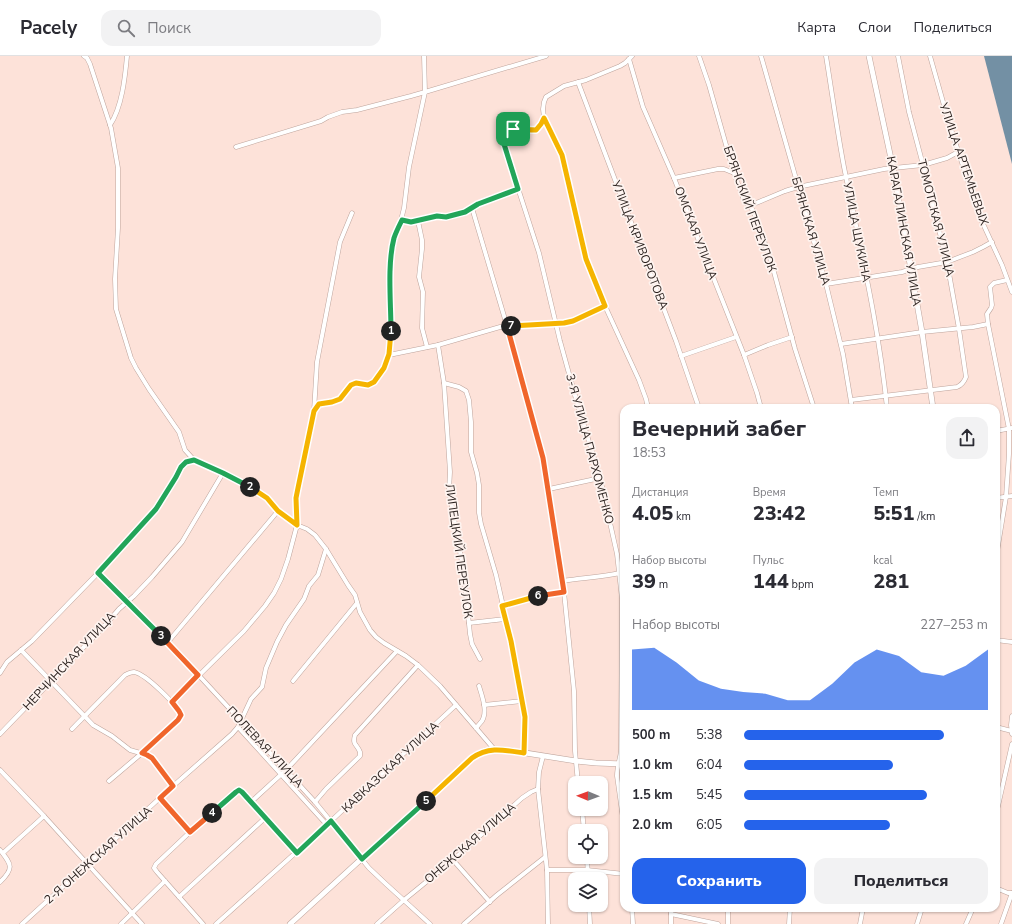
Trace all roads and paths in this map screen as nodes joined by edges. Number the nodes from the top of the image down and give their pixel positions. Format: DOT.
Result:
graph roads {
  1 [pos="127,56"];
  2 [pos="424,56"];
  3 [pos="546,56"];
  4 [pos="699,56"];
  5 [pos="761,56"];
  6 [pos="826,56"];
  7 [pos="869,56"];
  8 [pos="898,56"];
  9 [pos="930,56"];
  10 [pos="86,57"];
  11 [pos="630,58"];
  12 [pos="578,82"];
  13 [pos="425,92"];
  14 [pos="544,118"];
  15 [pos="110,126"];
  16 [pos="236,147"];
  17 [pos="958,152"];
  18 [pos="923,165"];
  19 [pos="893,168"];
  20 [pos="734,172"];
  21 [pos="846,177"];
  22 [pos="674,178"];
  23 [pos="798,187"];
  24 [pos="518,189"];
  25 [pos="749,206"];
  26 [pos="472,208"];
  27 [pos="352,213"];
  28 [pos="402,220"];
  29 [pos="418,221"];
  30 [pos="992,242"];
  31 [pos="947,262"];
  32 [pos="911,270"];
  33 [pos="866,278"];
  34 [pos="1007,280"];
  35 [pos="826,284"];
  36 [pos="1012,292"];
  37 [pos="605,306"];
  38 [pos="556,323"];
  39 [pos="988,324"];
  40 [pos="507,326"];
  41 [pos="959,328"];
  42 [pos="922,332"];
  43 [pos="736,337"];
  44 [pos="792,337"];
  45 [pos="877,338"];
  46 [pos="841,344"];
  47 [pos="438,345"];
  48 [pos="427,347"];
  49 [pos="389,354"];
  50 [pos="744,355"];
  51 [pos="681,356"];
  52 [pos="444,383"];
  53 [pos="930,390"];
  54 [pos="886,395"];
  55 [pos="851,400"];
  56 [pos="647,404"];
  57 [pos="698,404"];
  58 [pos="760,404"];
  59 [pos="813,404"];
  60 [pos="852,404"];
  61 [pos="887,404"];
  62 [pos="932,404"];
  63 [pos="314,411"];
  64 [pos="1010,429"];
  65 [pos="1000,430"];
  66 [pos="194,460"];
  67 [pos="223,473"];
  68 [pos="600,478"];
  69 [pos="549,490"];
  70 [pos="1012,496"];
  71 [pos="1006,497"];
  72 [pos="1000,498"];
  73 [pos="278,511"];
  74 [pos="297,525"];
  75 [pos="1000,534"];
  76 [pos="326,549"];
  77 [pos="98,573"];
  78 [pos="620,573"];
  79 [pos="563,581"];
  80 [pos="564,592"];
  81 [pos="126,602"];
  82 [pos="357,603"];
  83 [pos="502,606"];
  84 [pos="505,619"];
  85 [pos="469,622"];
  86 [pos="1000,640"];
  87 [pos="168,642"];
  88 [pos="1012,642"];
  89 [pos="21,650"];
  90 [pos="397,651"];
  91 [pos="480,659"];
  92 [pos="418,665"];
  93 [pos="0,672"];
  94 [pos="198,675"];
  95 [pos="292,681"];
  96 [pos="51,682"];
  97 [pos="479,686"];
  98 [pos="522,701"];
  99 [pos="172,702"];
  100 [pos="456,705"];
  101 [pos="484,705"];
  102 [pos="84,716"];
  103 [pos="1012,716"];
  104 [pos="241,721"];
  105 [pos="238,726"];
  106 [pos="476,728"];
  107 [pos="1000,728"];
  108 [pos="72,729"];
  109 [pos="1012,732"];
  110 [pos="0,734"];
  111 [pos="1012,744"];
  112 [pos="494,750"];
  113 [pos="142,753"];
  114 [pos="524,753"];
  115 [pos="543,756"];
  116 [pos="576,761"];
  117 [pos="620,764"];
  118 [pos="620,767"];
  119 [pos="0,770"];
  120 [pos="286,770"];
  121 [pos="282,774"];
  122 [pos="577,776"];
  123 [pos="109,781"];
  124 [pos="173,786"];
  125 [pos="538,789"];
  126 [pos="620,797"];
  127 [pos="1000,797"];
  128 [pos="160,798"];
  129 [pos="251,802"];
  130 [pos="315,802"];
  131 [pos="44,816"];
  132 [pos="265,818"];
  133 [pos="331,821"];
  134 [pos="327,825"];
  135 [pos="190,832"];
  136 [pos="1,851"];
  137 [pos="297,853"];
  138 [pos="545,857"];
  139 [pos="362,859"];
  140 [pos="453,860"];
  141 [pos="88,864"];
  142 [pos="587,864"];
  143 [pos="547,870"];
  144 [pos="587,870"];
  145 [pos="620,874"];
  146 [pos="165,881"];
  147 [pos="0,882"];
  148 [pos="1000,890"];
  149 [pos="1012,893"];
  150 [pos="179,897"];
  151 [pos="404,900"];
  152 [pos="490,902"];
  153 [pos="589,912"];
  154 [pos="632,912"];
  155 [pos="728,912"];
  156 [pos="790,912"];
  157 [pos="862,912"];
  158 [pos="921,912"];
  159 [pos="970,912"];
  160 [pos="132,913"];
  161 [pos="671,914"];
  162 [pos="22,924"];
  163 [pos="121,924"];
  164 [pos="142,924"];
  165 [pos="203,924"];
  166 [pos="216,924"];
  167 [pos="290,924"];
  168 [pos="377,924"];
  169 [pos="430,924"];
  170 [pos="464,924"];
  171 [pos="548,924"];
  172 [pos="590,924"];
  173 [pos="633,924"];
  174 [pos="671,924"];
  175 [pos="718,924"];
  176 [pos="728,924"];
  177 [pos="789,924"];
  178 [pos="860,924"];
  179 [pos="917,924"];
  180 [pos="966,924"];
  181 [pos="1001,924"];
  1 -- 15 [label="street"];
  2 -- 13 [label="street"];
  3 -- 13 [label="street"];
  4 -- 20 [label="street, БРЯНСКИЙ ПЕРЕУЛОК"];
  5 -- 23 [label="street, БРЯНСКАЯ УЛИЦА"];
  6 -- 21 [label="street, УЛИЦА ЩУКИНА"];
  7 -- 19 [label="street, КАРАГАЛИНСКАЯ УЛИЦА"];
  8 -- 18 [label="street, ТОМОТСКАЯ УЛИЦА"];
  9 -- 17 [label="street, УЛИЦА АРТЕМЬЕВЫХ"];
  10 -- 15 [label="street"];
  11 -- 12 [label="street"];
  11 -- 22 [label="street, ОМСКАЯ УЛИЦА"];
  12 -- 14 [label="street"];
  12 -- 51 [label="street, УЛИЦА КРИВОРОТОВА"];
  13 -- 16 [label="street"];
  13 -- 28 [label="street"];
  14 -- 24 [label="street, 3-Я УЛИЦА ПАРХОМЕНКО"];
  14 -- 37 [label="street"];
  15 -- 66 [label="street"];
  17 -- 18 [label="street"];
  17 -- 30 [label="street, УЛИЦА АРТЕМЬЕВЫХ"];
  18 -- 19 [label="street"];
  18 -- 31 [label="street, ТОМОТСКАЯ УЛИЦА"];
  19 -- 21 [label="street"];
  19 -- 32 [label="street, КАРАГАЛИНСКАЯ УЛИЦА"];
  20 -- 22 [label="street"];
  20 -- 25 [label="street, БРЯНСКИЙ ПЕРЕУЛОК"];
  21 -- 23 [label="street"];
  21 -- 33 [label="street, УЛИЦА ЩУКИНА"];
  22 -- 43 [label="street, ОМСКАЯ УЛИЦА"];
  23 -- 25 [label="street"];
  23 -- 35 [label="street, БРЯНСКАЯ УЛИЦА"];
  24 -- 26 [label="street"];
  24 -- 38 [label="street, 3-Я УЛИЦА ПАРХОМЕНКО"];
  25 -- 44 [label="street, БРЯНСКИЙ ПЕРЕУЛОК"];
  26 -- 29 [label="street"];
  26 -- 40 [label="street"];
  27 -- 63 [label="street"];
  28 -- 29 [label="street"];
  28 -- 49 [label="street"];
  29 -- 48 [label="street"];
  30 -- 31 [label="street"];
  30 -- 34 [label="street, УЛИЦА АРТЕМЬЕВЫХ"];
  31 -- 32 [label="street"];
  31 -- 41 [label="street, ТОМОТСКАЯ УЛИЦА"];
  32 -- 33 [label="street"];
  32 -- 42 [label="street, КАРАГАЛИНСКАЯ УЛИЦА"];
  33 -- 35 [label="street"];
  33 -- 45 [label="street, УЛИЦА ЩУКИНА"];
  34 -- 36 [label="street, УЛИЦА АРТЕМЬЕВЫХ"];
  34 -- 39 [label="street"];
  35 -- 46 [label="street, БРЯНСКАЯ УЛИЦА"];
  37 -- 38 [label="street"];
  37 -- 56 [label="street"];
  38 -- 40 [label="street"];
  38 -- 68 [label="street, 3-Я УЛИЦА ПАРХОМЕНКО"];
  39 -- 41 [label="street"];
  39 -- 64 [label="street"];
  40 -- 47 [label="street"];
  40 -- 69 [label="street"];
  41 -- 42 [label="street"];
  41 -- 53 [label="street, ТОМОТСКАЯ УЛИЦА"];
  42 -- 45 [label="street"];
  42 -- 53 [label="street, КАРАГАЛИНСКАЯ УЛИЦА"];
  43 -- 50 [label="street, ОМСКАЯ УЛИЦА"];
  43 -- 51 [label="street"];
  44 -- 50 [label="street"];
  44 -- 59 [label="street, БРЯНСКИЙ ПЕРЕУЛОК"];
  45 -- 46 [label="street"];
  45 -- 54 [label="street, УЛИЦА ЩУКИНА"];
  46 -- 55 [label="street, БРЯНСКАЯ УЛИЦА"];
  47 -- 48 [label="street"];
  47 -- 52 [label="street, ЛИПЕЦКИЙ ПЕРЕУЛОК"];
  48 -- 49 [label="street"];
  49 -- 63 [label="street"];
  50 -- 58 [label="street, ОМСКАЯ УЛИЦА"];
  51 -- 57 [label="street, УЛИЦА КРИВОРОТОВА"];
  52 -- 83 [label="street"];
  52 -- 85 [label="street, ЛИПЕЦКИЙ ПЕРЕУЛОК"];
  53 -- 54 [label="street"];
  53 -- 62 [label="street, КАРАГАЛИНСКАЯ УЛИЦА"];
  54 -- 55 [label="street"];
  54 -- 61 [label="street, УЛИЦА ЩУКИНА"];
  55 -- 60 [label="street, БРЯНСКАЯ УЛИЦА"];
  63 -- 74 [label="street"];
  64 -- 65 [label="street"];
  64 -- 71 [label="street"];
  66 -- 67 [label="street"];
  66 -- 77 [label="street"];
  67 -- 73 [label="street"];
  67 -- 81 [label="street, НЕРЧИНСКАЯ УЛИЦА"];
  68 -- 69 [label="street"];
  68 -- 78 [label="street, 3-Я УЛИЦА ПАРХОМЕНКО"];
  69 -- 79 [label="street"];
  70 -- 71 [label="street"];
  71 -- 72 [label="street"];
  71 -- 75 [label="street"];
  73 -- 74 [label="street"];
  73 -- 87 [label="street"];
  74 -- 76 [label="street"];
  74 -- 94 [label="street"];
  76 -- 82 [label="street"];
  76 -- 104 [label="street, 2-Я ОНЕЖСКАЯ УЛИЦА"];
  77 -- 81 [label="street, ПОЛЕВАЯ УЛИЦА"];
  77 -- 89 [label="street"];
  78 -- 79 [label="street"];
  79 -- 80 [label="street"];
  80 -- 83 [label="street"];
  80 -- 116 [label="street"];
  81 -- 87 [label="street, ПОЛЕВАЯ УЛИЦА"];
  81 -- 96 [label="street, НЕРЧИНСКАЯ УЛИЦА"];
  82 -- 90 [label="street"];
  82 -- 95 [label="street"];
  83 -- 84 [label="street"];
  84 -- 85 [label="street"];
  84 -- 98 [label="street"];
  85 -- 91 [label="street, ЛИПЕЦКИЙ ПЕРЕУЛОК"];
  86 -- 88 [label="street"];
  87 -- 94 [label="street, ПОЛЕВАЯ УЛИЦА"];
  89 -- 93 [label="street"];
  89 -- 96 [label="street"];
  90 -- 92 [label="street"];
  90 -- 120 [label="street"];
  92 -- 100 [label="street"];
  92 -- 130 [label="street"];
  94 -- 99 [label="street"];
  94 -- 104 [label="street, ПОЛЕВАЯ УЛИЦА"];
  96 -- 102 [label="street"];
  96 -- 110 [label="street, НЕРЧИНСКАЯ УЛИЦА"];
  97 -- 101 [label="street"];
  98 -- 101 [label="street"];
  98 -- 114 [label="street"];
  99 -- 102 [label="street"];
  99 -- 113 [label="street"];
  100 -- 106 [label="street"];
  100 -- 133 [label="street, КАВКАЗСКАЯ УЛИЦА"];
  101 -- 106 [label="street"];
  102 -- 108 [label="street"];
  102 -- 113 [label="street"];
  103 -- 109 [label="street"];
  104 -- 105 [label="street, 2-Я ОНЕЖСКАЯ УЛИЦА"];
  104 -- 120 [label="street, ПОЛЕВАЯ УЛИЦА"];
  105 -- 121 [label="street"];
  105 -- 124 [label="street, 2-Я ОНЕЖСКАЯ УЛИЦА"];
  106 -- 112 [label="street"];
  107 -- 109 [label="street"];
  111 -- 127 [label="street"];
  112 -- 114 [label="street"];
  112 -- 139 [label="street"];
  113 -- 123 [label="street"];
  113 -- 124 [label="street"];
  114 -- 115 [label="street"];
  115 -- 116 [label="street"];
  115 -- 125 [label="street"];
  116 -- 117 [label="street"];
  116 -- 122 [label="street"];
  118 -- 126 [label="street, 3-Я УЛИЦА ПАРХОМЕНКО"];
  119 -- 131 [label="street"];
  120 -- 121 [label="street"];
  120 -- 130 [label="street, ПОЛЕВАЯ УЛИЦА"];
  121 -- 129 [label="street"];
  121 -- 134 [label="street"];
  124 -- 128 [label="street, 2-Я ОНЕЖСКАЯ УЛИЦА"];
  125 -- 138 [label="street"];
  125 -- 140 [label="street, ОНЕЖСКАЯ УЛИЦА"];
  128 -- 135 [label="street"];
  128 -- 141 [label="street, 2-Я ОНЕЖСКАЯ УЛИЦА"];
  129 -- 132 [label="street"];
  129 -- 135 [label="street"];
  130 -- 133 [label="street, ПОЛЕВАЯ УЛИЦА"];
  131 -- 136 [label="street"];
  131 -- 141 [label="street"];
  132 -- 137 [label="street"];
  132 -- 150 [label="street"];
  133 -- 134 [label="street, КАВКАЗСКАЯ УЛИЦА"];
  133 -- 139 [label="street, ПОЛЕВАЯ УЛИЦА"];
  134 -- 137 [label="street, КАВКАЗСКАЯ УЛИЦА"];
  135 -- 146 [label="street"];
  136 -- 147 [label="street"];
  137 -- 166 [label="street, КАВКАЗСКАЯ УЛИЦА"];
  138 -- 143 [label="street"];
  138 -- 152 [label="street"];
  139 -- 151 [label="street, ПОЛЕВАЯ УЛИЦА"];
  139 -- 167 [label="street"];
  140 -- 151 [label="street, ОНЕЖСКАЯ УЛИЦА"];
  140 -- 152 [label="street"];
  141 -- 160 [label="street"];
  141 -- 162 [label="street, 2-Я ОНЕЖСКАЯ УЛИЦА"];
  142 -- 144 [label="street"];
  143 -- 144 [label="street"];
  143 -- 171 [label="street"];
  144 -- 145 [label="street"];
  146 -- 150 [label="street"];
  146 -- 160 [label="street"];
  148 -- 149 [label="street"];
  149 -- 181 [label="street"];
  150 -- 165 [label="street"];
  151 -- 168 [label="street, ОНЕЖСКАЯ УЛИЦА"];
  151 -- 169 [label="street, ПОЛЕВАЯ УЛИЦА"];
  152 -- 170 [label="street"];
  153 -- 172 [label="street"];
  154 -- 173 [label="street"];
  155 -- 176 [label="street"];
  156 -- 177 [label="street"];
  157 -- 178 [label="street"];
  158 -- 179 [label="street"];
  159 -- 180 [label="street"];
  160 -- 163 [label="street"];
  160 -- 164 [label="street"];
  161 -- 174 [label="street"];
  161 -- 175 [label="street"];
}
